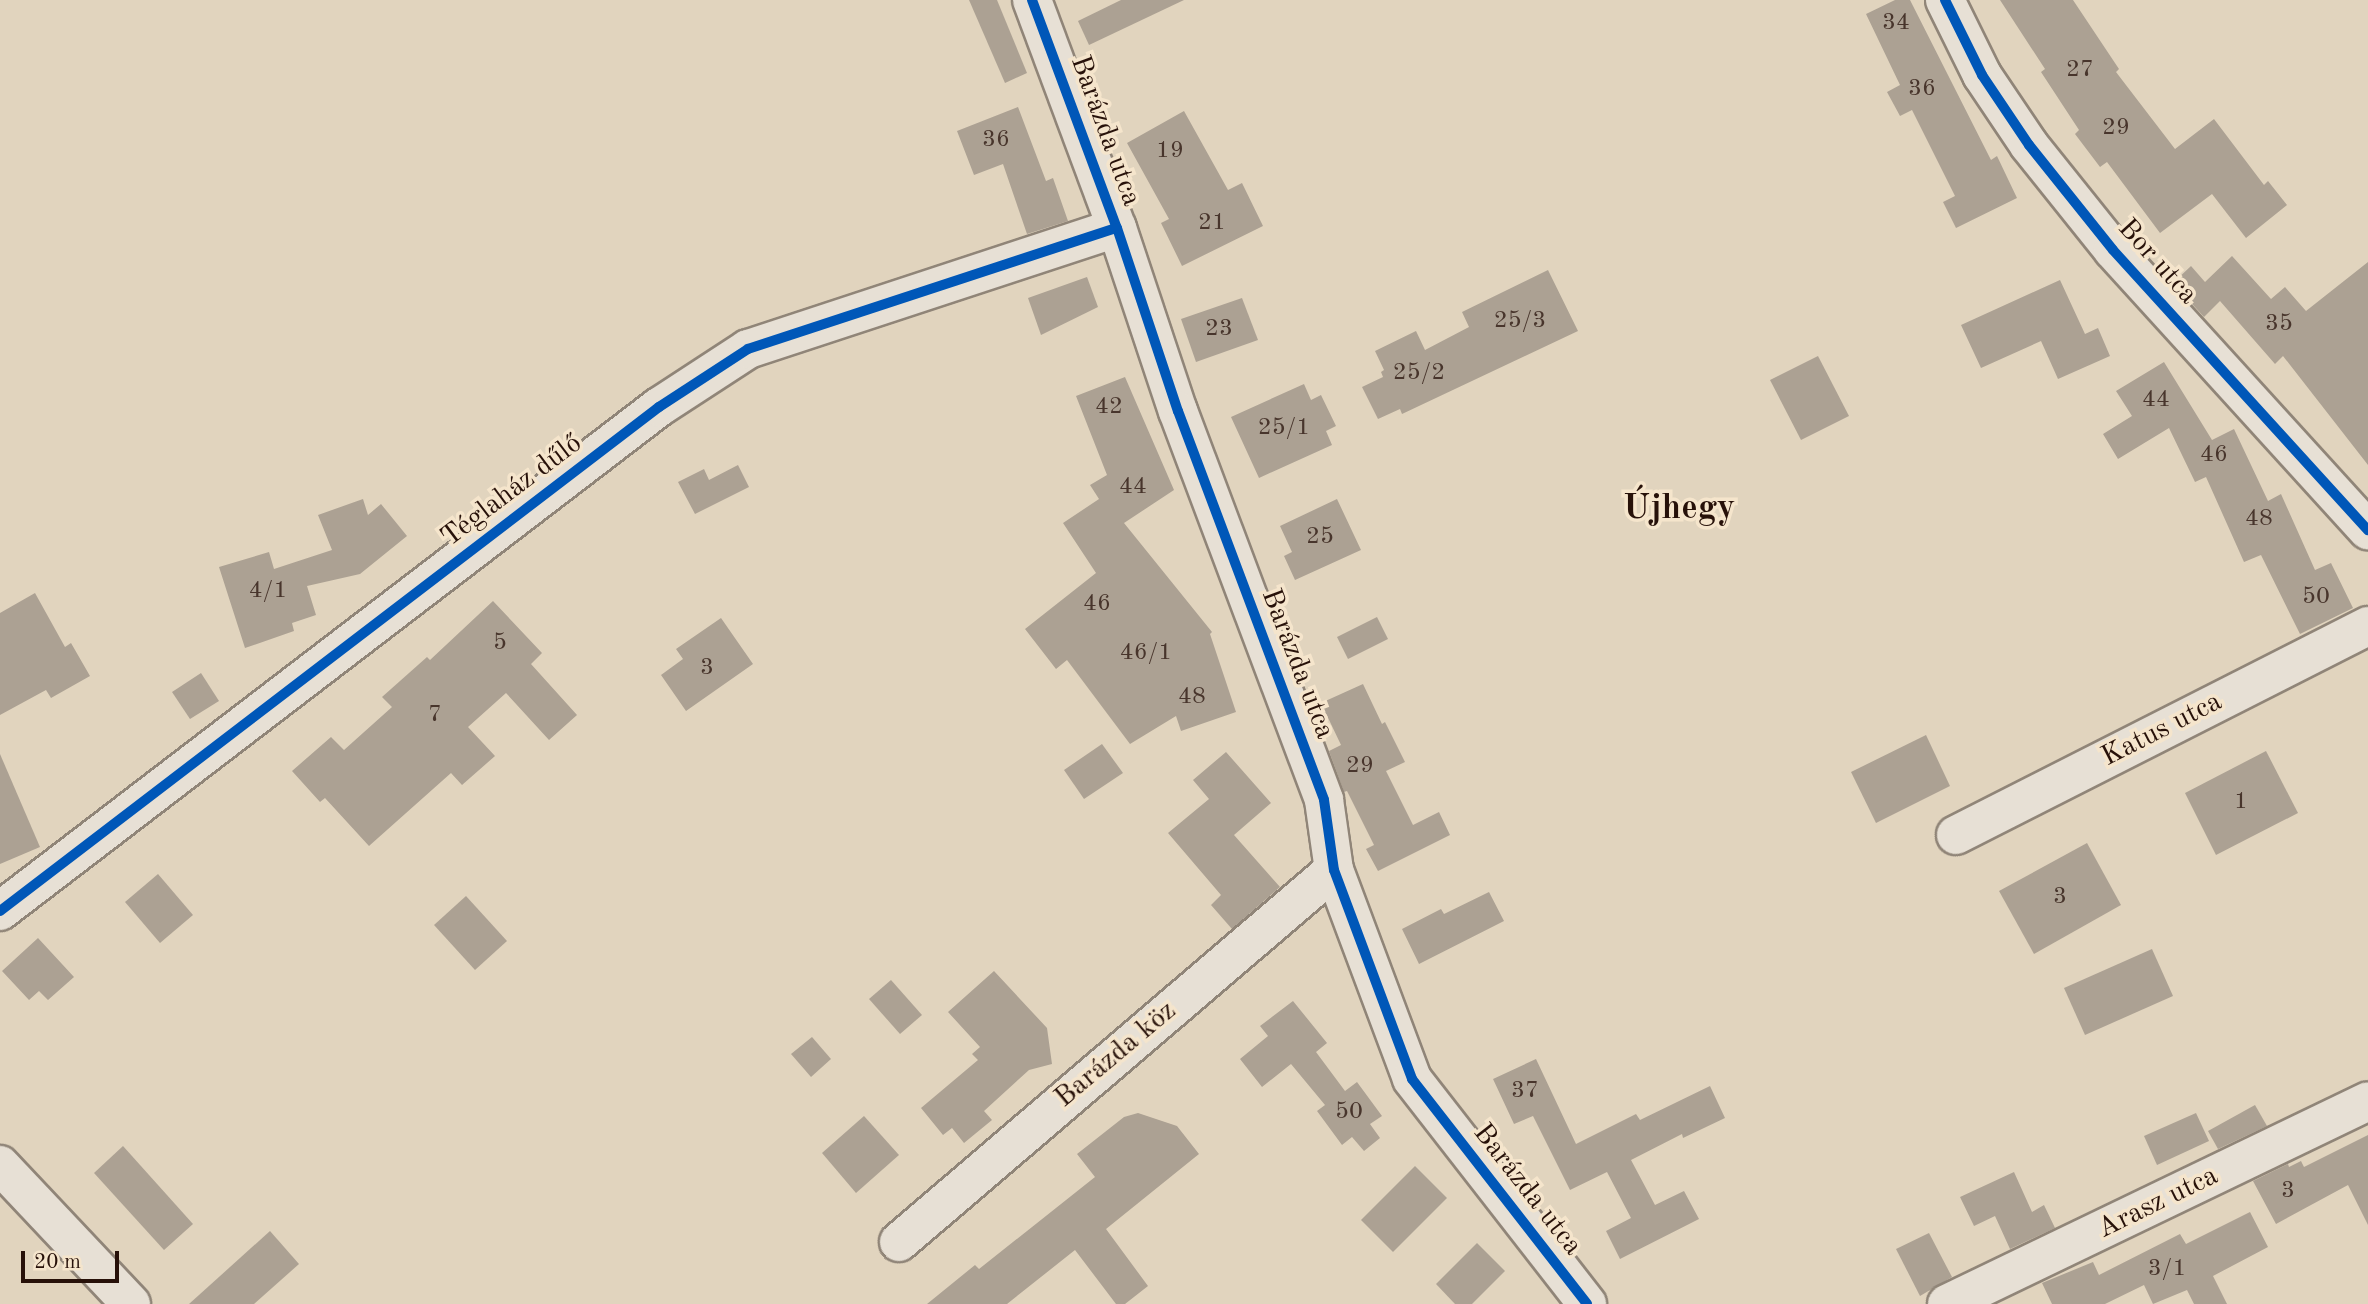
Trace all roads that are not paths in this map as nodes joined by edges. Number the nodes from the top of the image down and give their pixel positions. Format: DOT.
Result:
graph roads {
  1 [pos="1032,0"];
  2 [pos="1945,0"];
  3 [pos="1117,228"];
  4 [pos="2368,530"];
  5 [pos="2368,626"];
  6 [pos="1956,835"];
  7 [pos="1334,870"];
  8 [pos="0,911"];
  9 [pos="2368,1101"];
  10 [pos="0,1165"];
  11 [pos="899,1242"];
  12 [pos="131,1304"];
  13 [pos="1587,1304"];
  14 [pos="1947,1304"];
  1 -- 3 [label="street, Barázda utca"];
  2 -- 4 [label="street, Bor utca"];
  3 -- 7 [label="street, Barázda utca"];
  3 -- 8 [label="street, Téglaház dűlő"];
  5 -- 6 [label="street, Katus utca"];
  7 -- 11 [label="street, Barázda köz"];
  7 -- 13 [label="street, Barázda utca"];
  9 -- 14 [label="street, Arasz utca"];
  10 -- 12 [label="street"];
}
